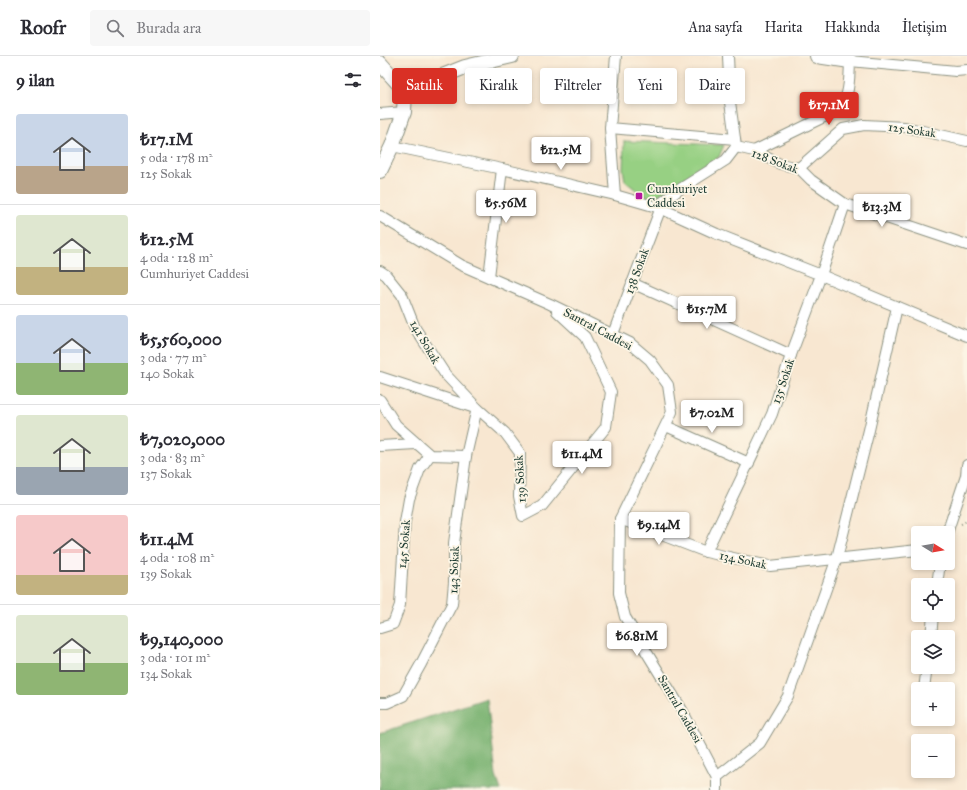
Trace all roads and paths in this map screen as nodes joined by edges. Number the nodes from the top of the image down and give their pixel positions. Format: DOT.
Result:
graph roads {
  1 [pos="512,56"];
  2 [pos="616,56"];
  3 [pos="728,56"];
  4 [pos="817,56"];
  5 [pos="850,58"];
  6 [pos="380,63"];
  7 [pos="457,69"];
  8 [pos="967,70"];
  9 [pos="392,76"];
  10 [pos="404,104"];
  11 [pos="404,112"];
  12 [pos="380,114"];
  13 [pos="610,128"];
  14 [pos="967,141"];
  15 [pos="736,143"];
  16 [pos="392,146"];
  17 [pos="754,152"];
  18 [pos="799,168"];
  19 [pos="502,169"];
  20 [pos="380,171"];
  21 [pos="615,195"];
  22 [pos="845,204"];
  23 [pos="660,208"];
  24 [pos="380,216"];
  25 [pos="967,245"];
  26 [pos="380,272"];
  27 [pos="821,275"];
  28 [pos="489,277"];
  29 [pos="632,284"];
  30 [pos="550,304"];
  31 [pos="897,307"];
  32 [pos="613,334"];
  33 [pos="967,336"];
  34 [pos="791,355"];
  35 [pos="380,377"];
  36 [pos="380,400"];
  37 [pos="477,408"];
  38 [pos="666,426"];
  39 [pos="416,444"];
  40 [pos="380,446"];
  41 [pos="430,455"];
  42 [pos="466,456"];
  43 [pos="749,463"];
  44 [pos="967,465"];
  45 [pos="620,520"];
  46 [pos="949,526"];
  47 [pos="911,551"];
  48 [pos="706,552"];
  49 [pos="836,558"];
  50 [pos="380,628"];
  51 [pos="380,703"];
  52 [pos="717,777"];
  53 [pos="717,790"];
  1 -- 7 [label="street"];
  2 -- 13 [label="street"];
  3 -- 15 [label="street"];
  4 -- 5 [label="street"];
  5 -- 8 [label="street"];
  5 -- 17 [label="street"];
  6 -- 9 [label="street"];
  10 -- 11 [label="street"];
  11 -- 12 [label="street"];
  11 -- 16 [label="street"];
  13 -- 15 [label="street"];
  13 -- 21 [label="street"];
  14 -- 18 [label="street, 125 Sokak"];
  15 -- 17 [label="street, 128 Sokak"];
  15 -- 23 [label="street, 128 Sokak"];
  16 -- 19 [label="street"];
  16 -- 20 [label="street"];
  17 -- 18 [label="street, 128 Sokak"];
  18 -- 22 [label="street, 128 Sokak"];
  19 -- 21 [label="street"];
  19 -- 28 [label="street"];
  21 -- 23 [label="street"];
  22 -- 25 [label="street, 128 Sokak"];
  22 -- 27 [label="street, 135 Sokak"];
  23 -- 27 [label="street"];
  23 -- 29 [label="street, 138 Sokak"];
  24 -- 28 [label="street, Santral Caddesi"];
  26 -- 37 [label="street, 141 Sokak"];
  27 -- 31 [label="street"];
  27 -- 34 [label="street, 135 Sokak"];
  28 -- 30 [label="street, Santral Caddesi"];
  29 -- 32 [label="street, 138 Sokak"];
  29 -- 34 [label="street"];
  30 -- 32 [label="street, Santral Caddesi"];
  30 -- 37 [label="street, 139 Sokak"];
  31 -- 33 [label="street"];
  31 -- 49 [label="street"];
  32 -- 38 [label="street, Santral Caddesi"];
  34 -- 43 [label="street, 135 Sokak"];
  35 -- 37 [label="street"];
  36 -- 39 [label="street"];
  37 -- 42 [label="street, 143 Sokak"];
  38 -- 43 [label="street"];
  38 -- 45 [label="street, Santral Caddesi"];
  39 -- 40 [label="street"];
  39 -- 41 [label="street"];
  41 -- 42 [label="street"];
  41 -- 50 [label="street, 145 Sokak"];
  42 -- 51 [label="street, 143 Sokak"];
  43 -- 48 [label="street, 135 Sokak"];
  44 -- 46 [label="street"];
  45 -- 48 [label="street, 134 Sokak"];
  45 -- 52 [label="street, Santral Caddesi"];
  47 -- 49 [label="street, 134 Sokak"];
  48 -- 49 [label="street, 134 Sokak"];
  49 -- 52 [label="street"];
  52 -- 53 [label="street, Santral Caddesi"];
}
